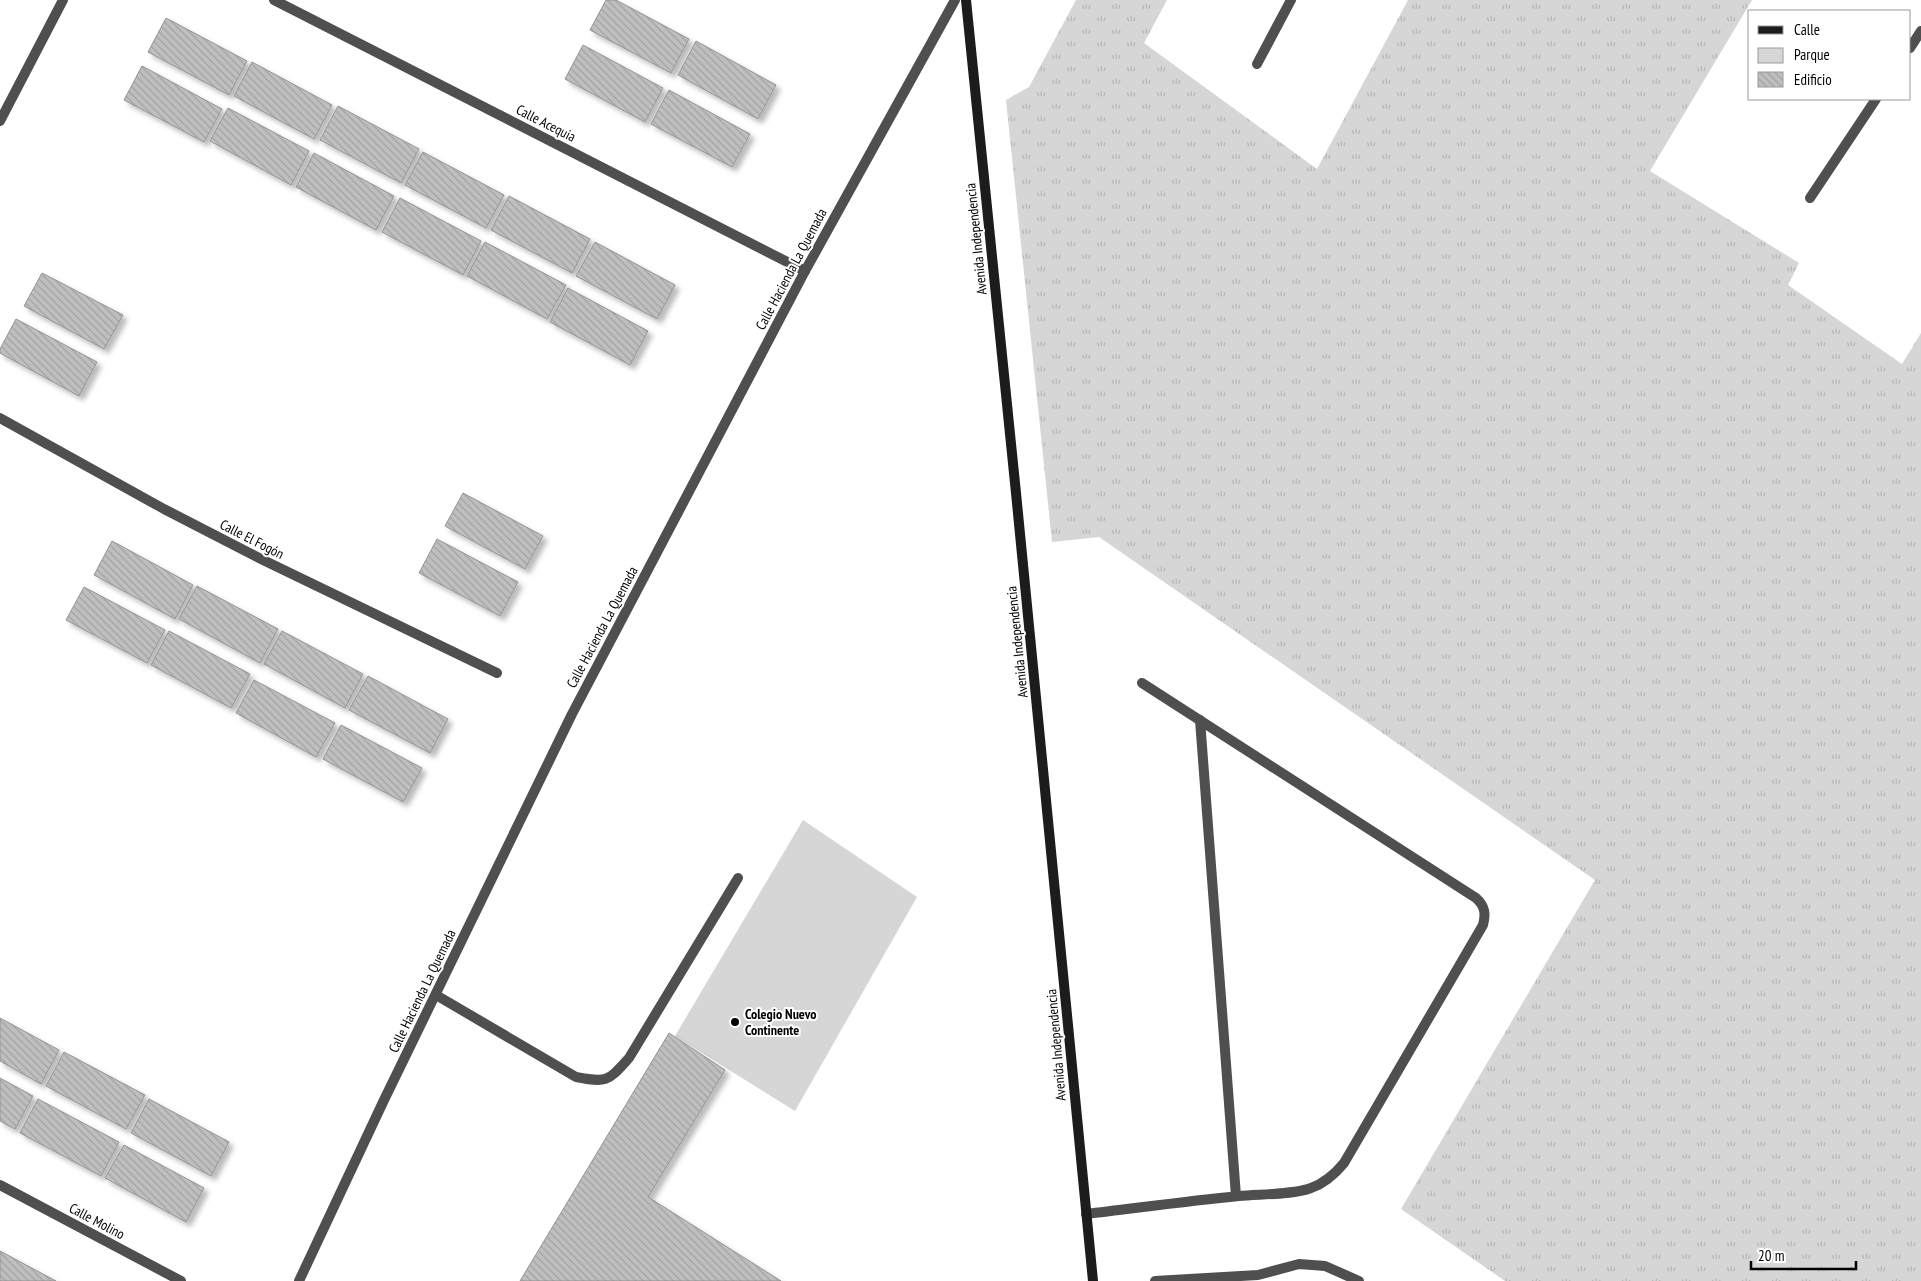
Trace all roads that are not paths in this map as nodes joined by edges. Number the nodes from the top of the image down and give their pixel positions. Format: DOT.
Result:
graph roads {
  1 [pos="63,0"];
  2 [pos="274,0"];
  3 [pos="955,0"];
  4 [pos="966,0"];
  5 [pos="1291,0"];
  6 [pos="1921,31"];
  7 [pos="1911,46"];
  8 [pos="1257,64"];
  9 [pos="1875,100"];
  10 [pos="0,121"];
  11 [pos="1810,198"];
  12 [pos="805,270"];
  13 [pos="1,420"];
  14 [pos="497,673"];
  15 [pos="1142,683"];
  16 [pos="1200,720"];
  17 [pos="738,878"];
  18 [pos="436,995"];
  19 [pos="0,1185"];
  20 [pos="1236,1196"];
  21 [pos="1086,1214"];
  22 [pos="1258,1278"];
  23 [pos="181,1281"];
  24 [pos="299,1281"];
  25 [pos="1093,1281"];
  26 [pos="1155,1281"];
  27 [pos="1358,1281"];
  1 -- 10 [label="street"];
  2 -- 12 [label="street, Calle Acequia"];
  3 -- 12 [label="street, Calle Hacienda La Quemada"];
  4 -- 21 [label="street, Avenida Independencia"];
  5 -- 8 [label="street"];
  6 -- 7 [label="street"];
  9 -- 11 [label="street"];
  12 -- 18 [label="street, Calle Hacienda La Quemada"];
  13 -- 14 [label="street, Calle El Fogón"];
  15 -- 16 [label="street"];
  16 -- 20 [label="street"];
  16 -- 20 [label="street"];
  17 -- 18 [label="street"];
  18 -- 24 [label="street, Calle Hacienda La Quemada"];
  19 -- 23 [label="street, Calle Molino"];
  20 -- 21 [label="street"];
  21 -- 25 [label="street, Avenida Independencia"];
  22 -- 26 [label="street"];
  22 -- 27 [label="street"];
}
